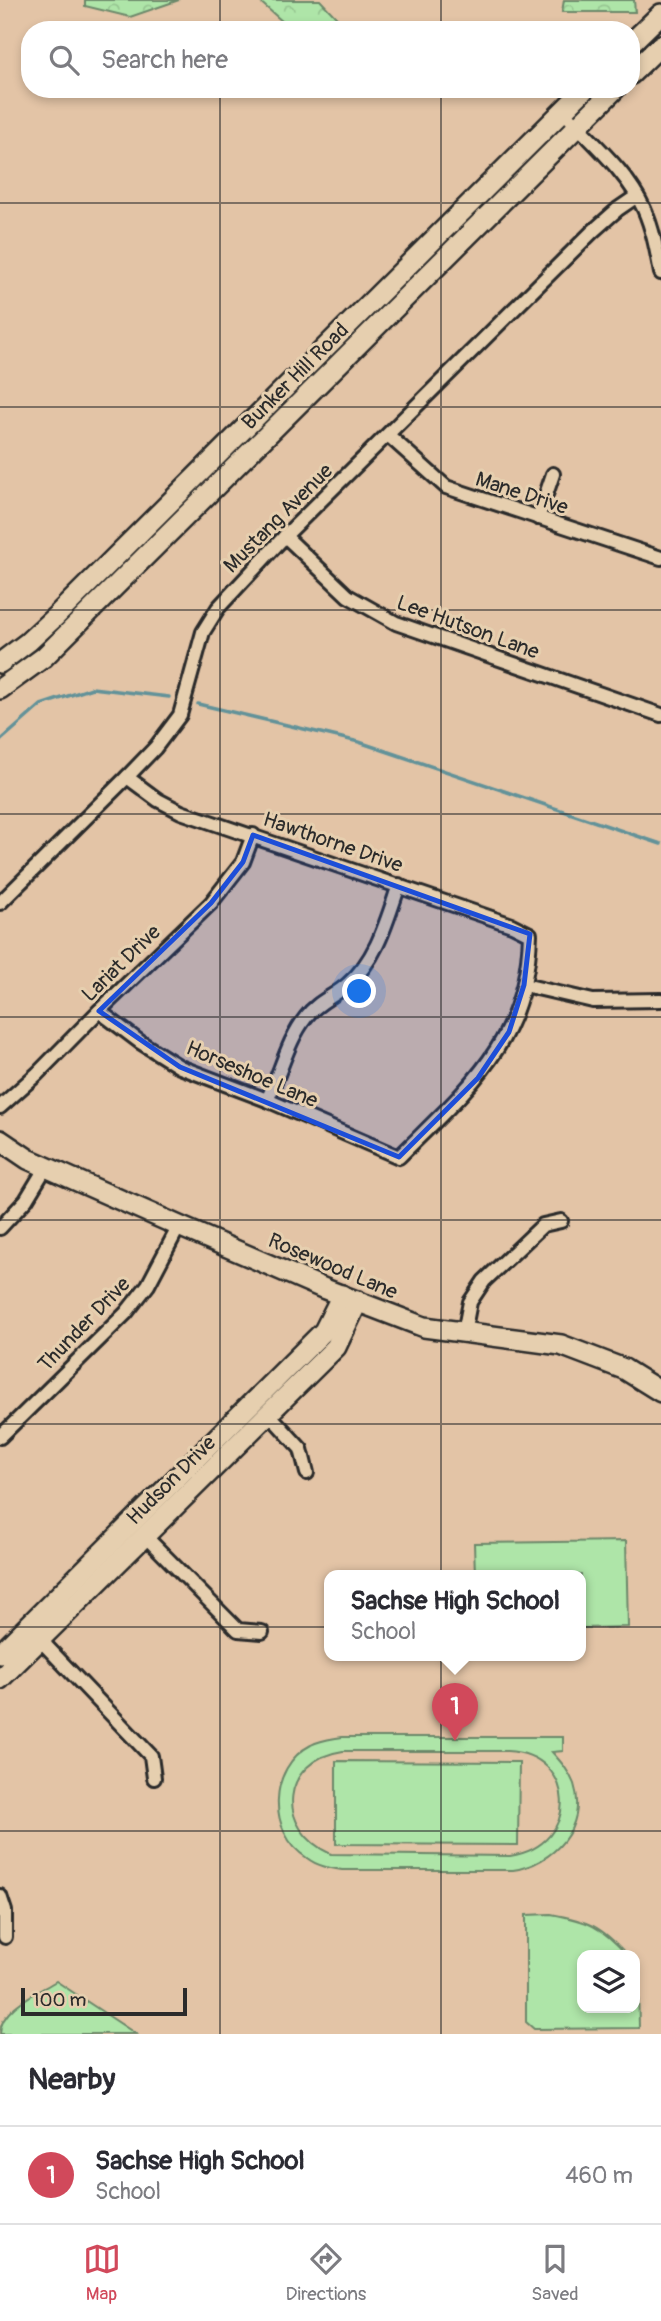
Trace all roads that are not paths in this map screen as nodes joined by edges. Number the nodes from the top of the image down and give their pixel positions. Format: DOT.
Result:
graph roads {
  1 [pos="661,14"];
  2 [pos="640,34"];
  3 [pos="661,44"];
  4 [pos="640,65"];
  5 [pos="576,98"];
  6 [pos="606,98"];
  7 [pos="563,111"];
  8 [pos="578,127"];
  9 [pos="637,196"];
  10 [pos="661,273"];
  11 [pos="388,435"];
  12 [pos="553,474"];
  13 [pos="538,518"];
  14 [pos="285,536"];
  15 [pos="661,558"];
  16 [pos="0,663"];
  17 [pos="0,689"];
  18 [pos="661,715"];
  19 [pos="127,776"];
  20 [pos="253,835"];
  21 [pos="399,885"];
  22 [pos="0,903"];
  23 [pos="524,985"];
  24 [pos="661,1000"];
  25 [pos="99,1011"];
  26 [pos="267,1100"];
  27 [pos="0,1107"];
  28 [pos="0,1140"];
  29 [pos="46,1167"];
  30 [pos="561,1221"];
  31 [pos="179,1226"];
  32 [pos="0,1228"];
  33 [pos="350,1298"];
  34 [pos="464,1333"];
  35 [pos="661,1392"];
  36 [pos="269,1414"];
  37 [pos="0,1437"];
  38 [pos="307,1473"];
  39 [pos="146,1537"];
  40 [pos="262,1632"];
  41 [pos="42,1639"];
  42 [pos="0,1654"];
  43 [pos="0,1679"];
  44 [pos="154,1778"];
  45 [pos="0,1896"];
  46 [pos="5,1937"];
  1 -- 2 [label="main road"];
  3 -- 4 [label="main road"];
  5 -- 7 [label="main road, Bunker Hill Road"];
  6 -- 8 [label="main road, Bunker Hill Road"];
  7 -- 8 [label="street"];
  7 -- 16 [label="main road, Bunker Hill Road"];
  8 -- 9 [label="street"];
  8 -- 17 [label="main road, Bunker Hill Road"];
  9 -- 10 [label="street"];
  9 -- 11 [label="street, Mustang Avenue"];
  11 -- 13 [label="street, Mane Drive"];
  11 -- 14 [label="street, Mustang Avenue"];
  12 -- 13 [label="street"];
  13 -- 15 [label="street, Mane Drive"];
  14 -- 18 [label="street, Lee Hutson Lane"];
  14 -- 19 [label="street, Mustang Avenue"];
  19 -- 20 [label="street, Hawthorne Drive"];
  19 -- 22 [label="street, Mustang Avenue"];
  20 -- 21 [label="street, Hawthorne Drive"];
  20 -- 25 [label="street, Lariat Drive"];
  21 -- 23 [label="street, Hawthorne Drive"];
  21 -- 26 [label="street"];
  23 -- 24 [label="street"];
  23 -- 26 [label="street, Horseshoe Lane"];
  25 -- 26 [label="street, Horseshoe Lane"];
  25 -- 27 [label="street, Lariat Drive"];
  28 -- 29 [label="main road, Rosewood Lane"];
  29 -- 31 [label="main road, Rosewood Lane"];
  29 -- 32 [label="street"];
  30 -- 34 [label="street"];
  31 -- 33 [label="main road, Rosewood Lane"];
  31 -- 37 [label="street, Thunder Drive"];
  33 -- 34 [label="main road, Rosewood Lane"];
  33 -- 36 [label="main road, Hudson Drive"];
  33 -- 42 [label="main road, Hudson Drive"];
  34 -- 35 [label="main road, Rosewood Lane"];
  36 -- 38 [label="street"];
  36 -- 39 [label="main road, Hudson Drive"];
  39 -- 40 [label="street"];
  39 -- 41 [label="main road, Hudson Drive"];
  41 -- 43 [label="main road, Hudson Drive"];
  41 -- 44 [label="street"];
  45 -- 46 [label="street"];
}
